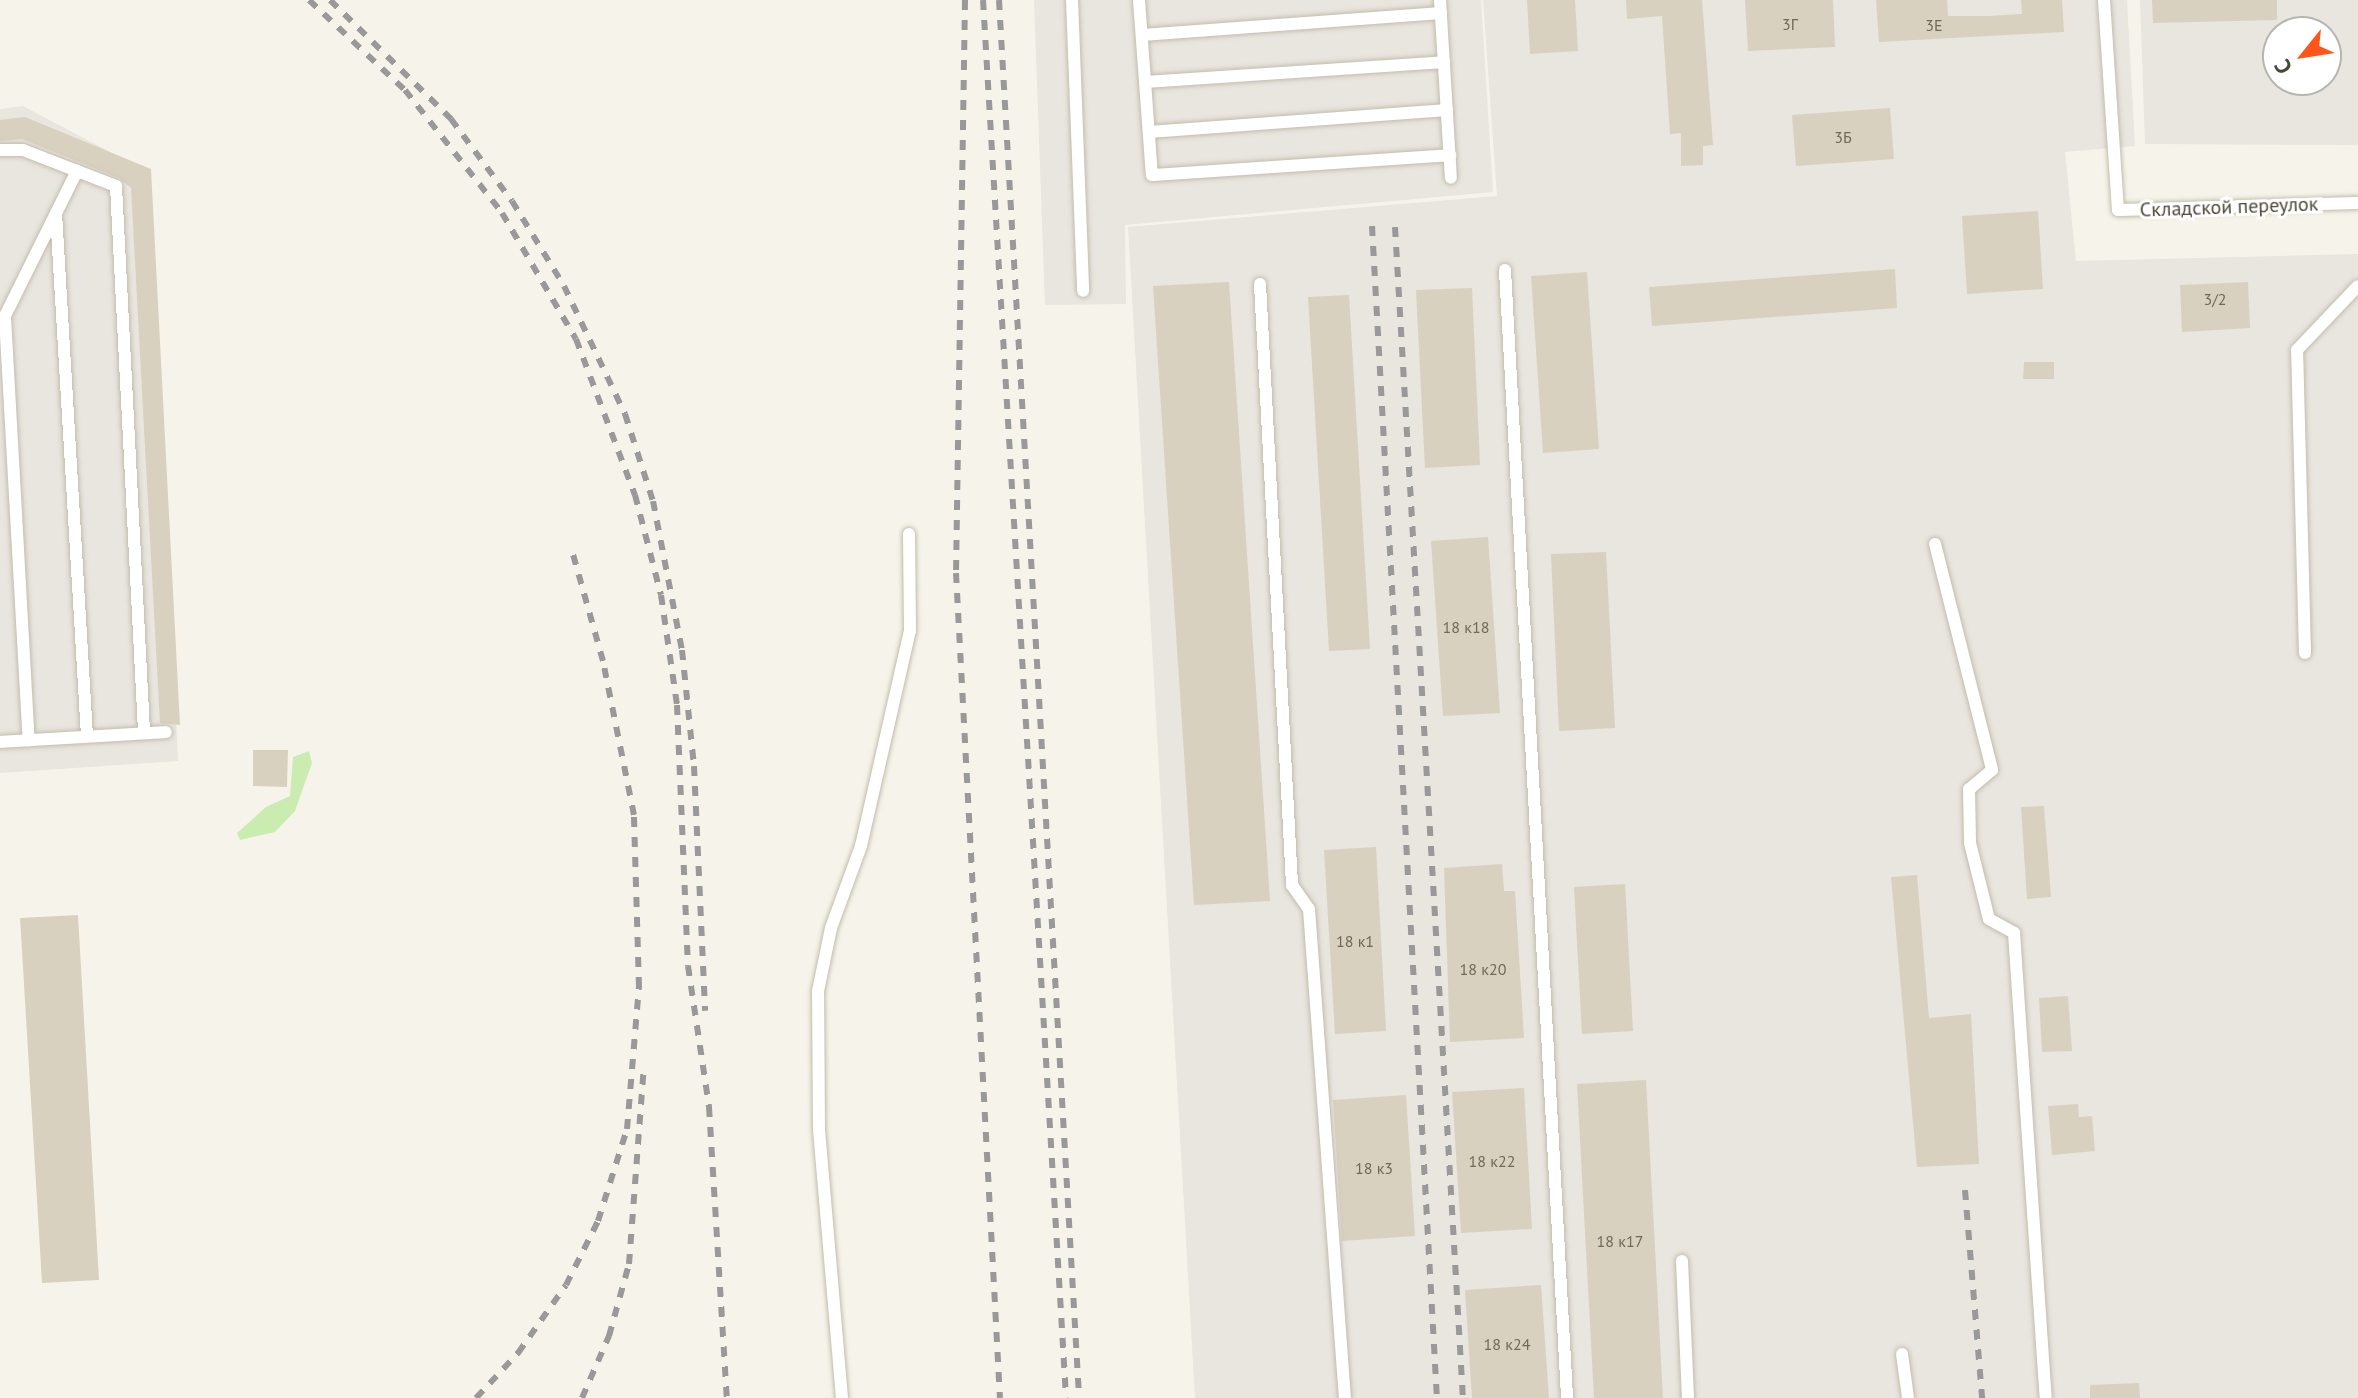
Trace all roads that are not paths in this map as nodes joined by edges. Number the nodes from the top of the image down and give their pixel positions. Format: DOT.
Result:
graph roads {
  1 [pos="1072,0"];
  2 [pos="1139,0"];
  3 [pos="2104,0"];
  4 [pos="1441,6"];
  5 [pos="1142,35"];
  6 [pos="1444,62"];
  7 [pos="1145,82"];
  8 [pos="1447,110"];
  9 [pos="1149,132"];
  10 [pos="0,150"];
  11 [pos="1450,155"];
  12 [pos="77,171"];
  13 [pos="1451,178"];
  14 [pos="2358,203"];
  15 [pos="56,213"];
  16 [pos="1505,270"];
  17 [pos="1260,284"];
  18 [pos="2358,286"];
  19 [pos="1083,291"];
  20 [pos="2,322"];
  21 [pos="909,534"];
  22 [pos="1935,544"];
  23 [pos="2305,653"];
  24 [pos="144,732"];
  25 [pos="166,732"];
  26 [pos="87,736"];
  27 [pos="29,740"];
  28 [pos="0,742"];
  29 [pos="1682,1261"];
  30 [pos="1902,1354"];
  31 [pos="842,1398"];
  32 [pos="1345,1398"];
  33 [pos="1567,1398"];
  34 [pos="1688,1398"];
  35 [pos="1908,1398"];
  36 [pos="2046,1398"];
  1 -- 19 [label="lane"];
  2 -- 5 [label="lane"];
  3 -- 14 [label="lane, Складской переулок"];
  4 -- 5 [label="lane"];
  4 -- 6 [label="lane"];
  5 -- 7 [label="lane"];
  6 -- 7 [label="lane"];
  6 -- 8 [label="lane"];
  7 -- 9 [label="lane"];
  8 -- 9 [label="lane"];
  8 -- 11 [label="lane"];
  9 -- 11 [label="lane"];
  10 -- 12 [label="lane"];
  11 -- 13 [label="lane"];
  12 -- 15 [label="lane"];
  12 -- 24 [label="lane"];
  15 -- 20 [label="lane"];
  15 -- 26 [label="lane"];
  16 -- 33 [label="lane"];
  17 -- 32 [label="lane"];
  18 -- 23 [label="lane"];
  20 -- 27 [label="lane"];
  21 -- 31 [label="lane"];
  22 -- 36 [label="lane"];
  24 -- 25 [label="lane"];
  24 -- 26 [label="lane"];
  26 -- 27 [label="lane"];
  27 -- 28 [label="lane"];
  29 -- 34 [label="lane"];
  30 -- 35 [label="lane"];
}
